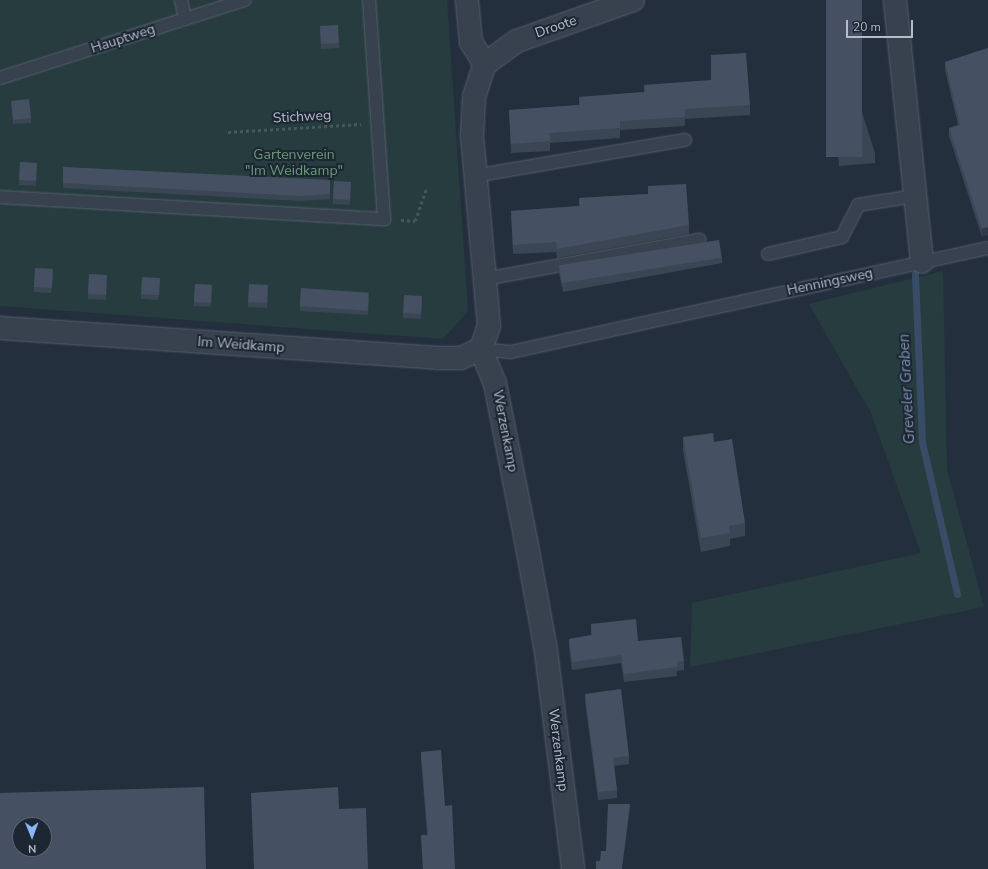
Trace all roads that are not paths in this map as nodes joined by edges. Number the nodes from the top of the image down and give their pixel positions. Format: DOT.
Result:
graph roads {
  1 [pos="181,0"];
  2 [pos="245,0"];
  3 [pos="369,0"];
  4 [pos="467,0"];
  5 [pos="633,0"];
  6 [pos="895,0"];
  7 [pos="185,19"];
  8 [pos="485,64"];
  9 [pos="0,78"];
  10 [pos="685,140"];
  11 [pos="474,176"];
  12 [pos="915,196"];
  13 [pos="0,197"];
  14 [pos="699,240"];
  15 [pos="988,248"];
  16 [pos="768,254"];
  17 [pos="922,262"];
  18 [pos="484,279"];
  19 [pos="0,328"];
  20 [pos="480,349"];
  21 [pos="573,869"];
  1 -- 7 [label="lane"];
  2 -- 7 [label="lane, Hauptweg"];
  3 -- 13 [label="lane"];
  4 -- 8 [label="street"];
  5 -- 8 [label="street, Droote"];
  6 -- 12 [label="street"];
  7 -- 9 [label="lane, Hauptweg"];
  8 -- 11 [label="street"];
  10 -- 11 [label="lane"];
  11 -- 18 [label="street"];
  12 -- 16 [label="lane"];
  12 -- 17 [label="street"];
  14 -- 18 [label="lane"];
  15 -- 17 [label="lane, Henningsweg"];
  17 -- 20 [label="lane, Henningsweg"];
  18 -- 20 [label="street"];
  19 -- 20 [label="street, Im Weidkamp"];
  20 -- 21 [label="street, Werzenkamp"];
}
